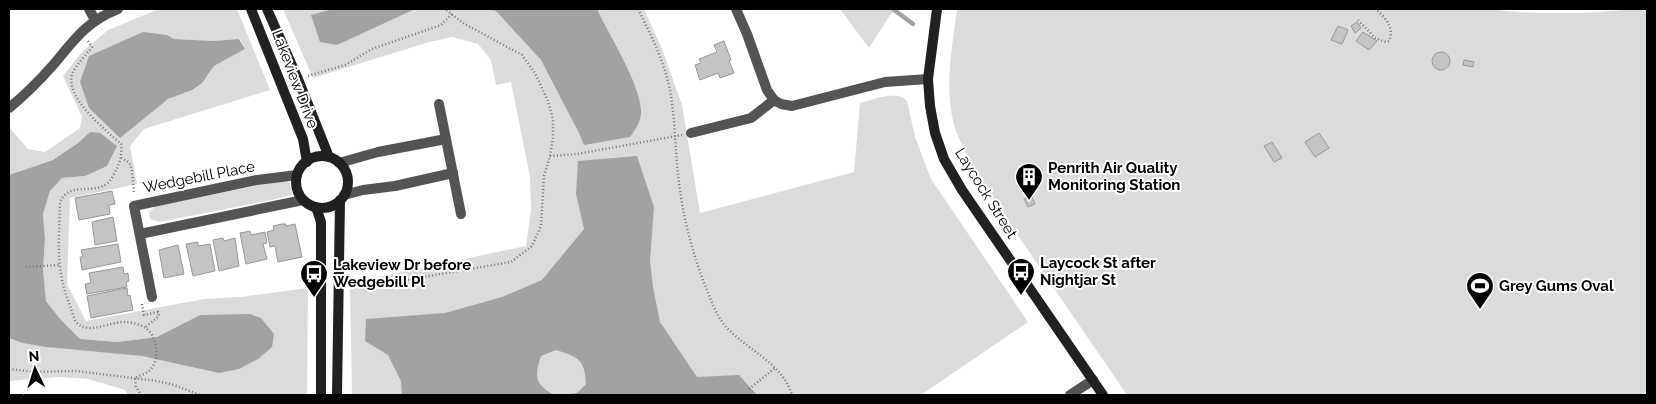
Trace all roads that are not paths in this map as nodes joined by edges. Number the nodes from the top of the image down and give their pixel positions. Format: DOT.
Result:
graph roads {
  1 [pos="89,9"];
  2 [pos="118,9"];
  3 [pos="736,9"];
  4 [pos="937,9"];
  5 [pos="268,10"];
  6 [pos="252,11"];
  7 [pos="95,20"];
  8 [pos="928,79"];
  9 [pos="774,100"];
  10 [pos="439,104"];
  11 [pos="9,108"];
  12 [pos="690,133"];
  13 [pos="446,139"];
  14 [pos="329,158"];
  15 [pos="306,162"];
  16 [pos="339,163"];
  17 [pos="453,173"];
  18 [pos="297,175"];
  19 [pos="342,198"];
  20 [pos="303,200"];
  21 [pos="316,207"];
  22 [pos="461,214"];
  23 [pos="140,234"];
  24 [pos="152,297"];
  25 [pos="1092,380"];
  26 [pos="321,395"];
  27 [pos="337,395"];
  28 [pos="1070,395"];
  29 [pos="1103,395"];
  1 -- 7 [label="street"];
  2 -- 7 [label="street"];
  3 -- 9 [label="street"];
  4 -- 8 [label="street, Laycock Street"];
  5 -- 14 [label="street, Lakeview Drive"];
  6 -- 15 [label="street, Lakeview Drive"];
  7 -- 11 [label="street"];
  8 -- 9 [label="street"];
  8 -- 25 [label="street, Laycock Street"];
  9 -- 12 [label="street"];
  10 -- 13 [label="street"];
  13 -- 16 [label="street"];
  13 -- 17 [label="street"];
  14 -- 15 [label="street"];
  14 -- 16 [label="street"];
  15 -- 18 [label="street"];
  16 -- 19 [label="street"];
  17 -- 19 [label="street"];
  17 -- 22 [label="street"];
  18 -- 20 [label="street"];
  18 -- 23 [label="street, Wedgebill Place"];
  19 -- 21 [label="street"];
  19 -- 27 [label="street"];
  20 -- 21 [label="street"];
  20 -- 23 [label="street"];
  21 -- 26 [label="street"];
  23 -- 24 [label="street, Wedgebill Place"];
  25 -- 28 [label="street"];
  25 -- 29 [label="street, Laycock Street"];
}
